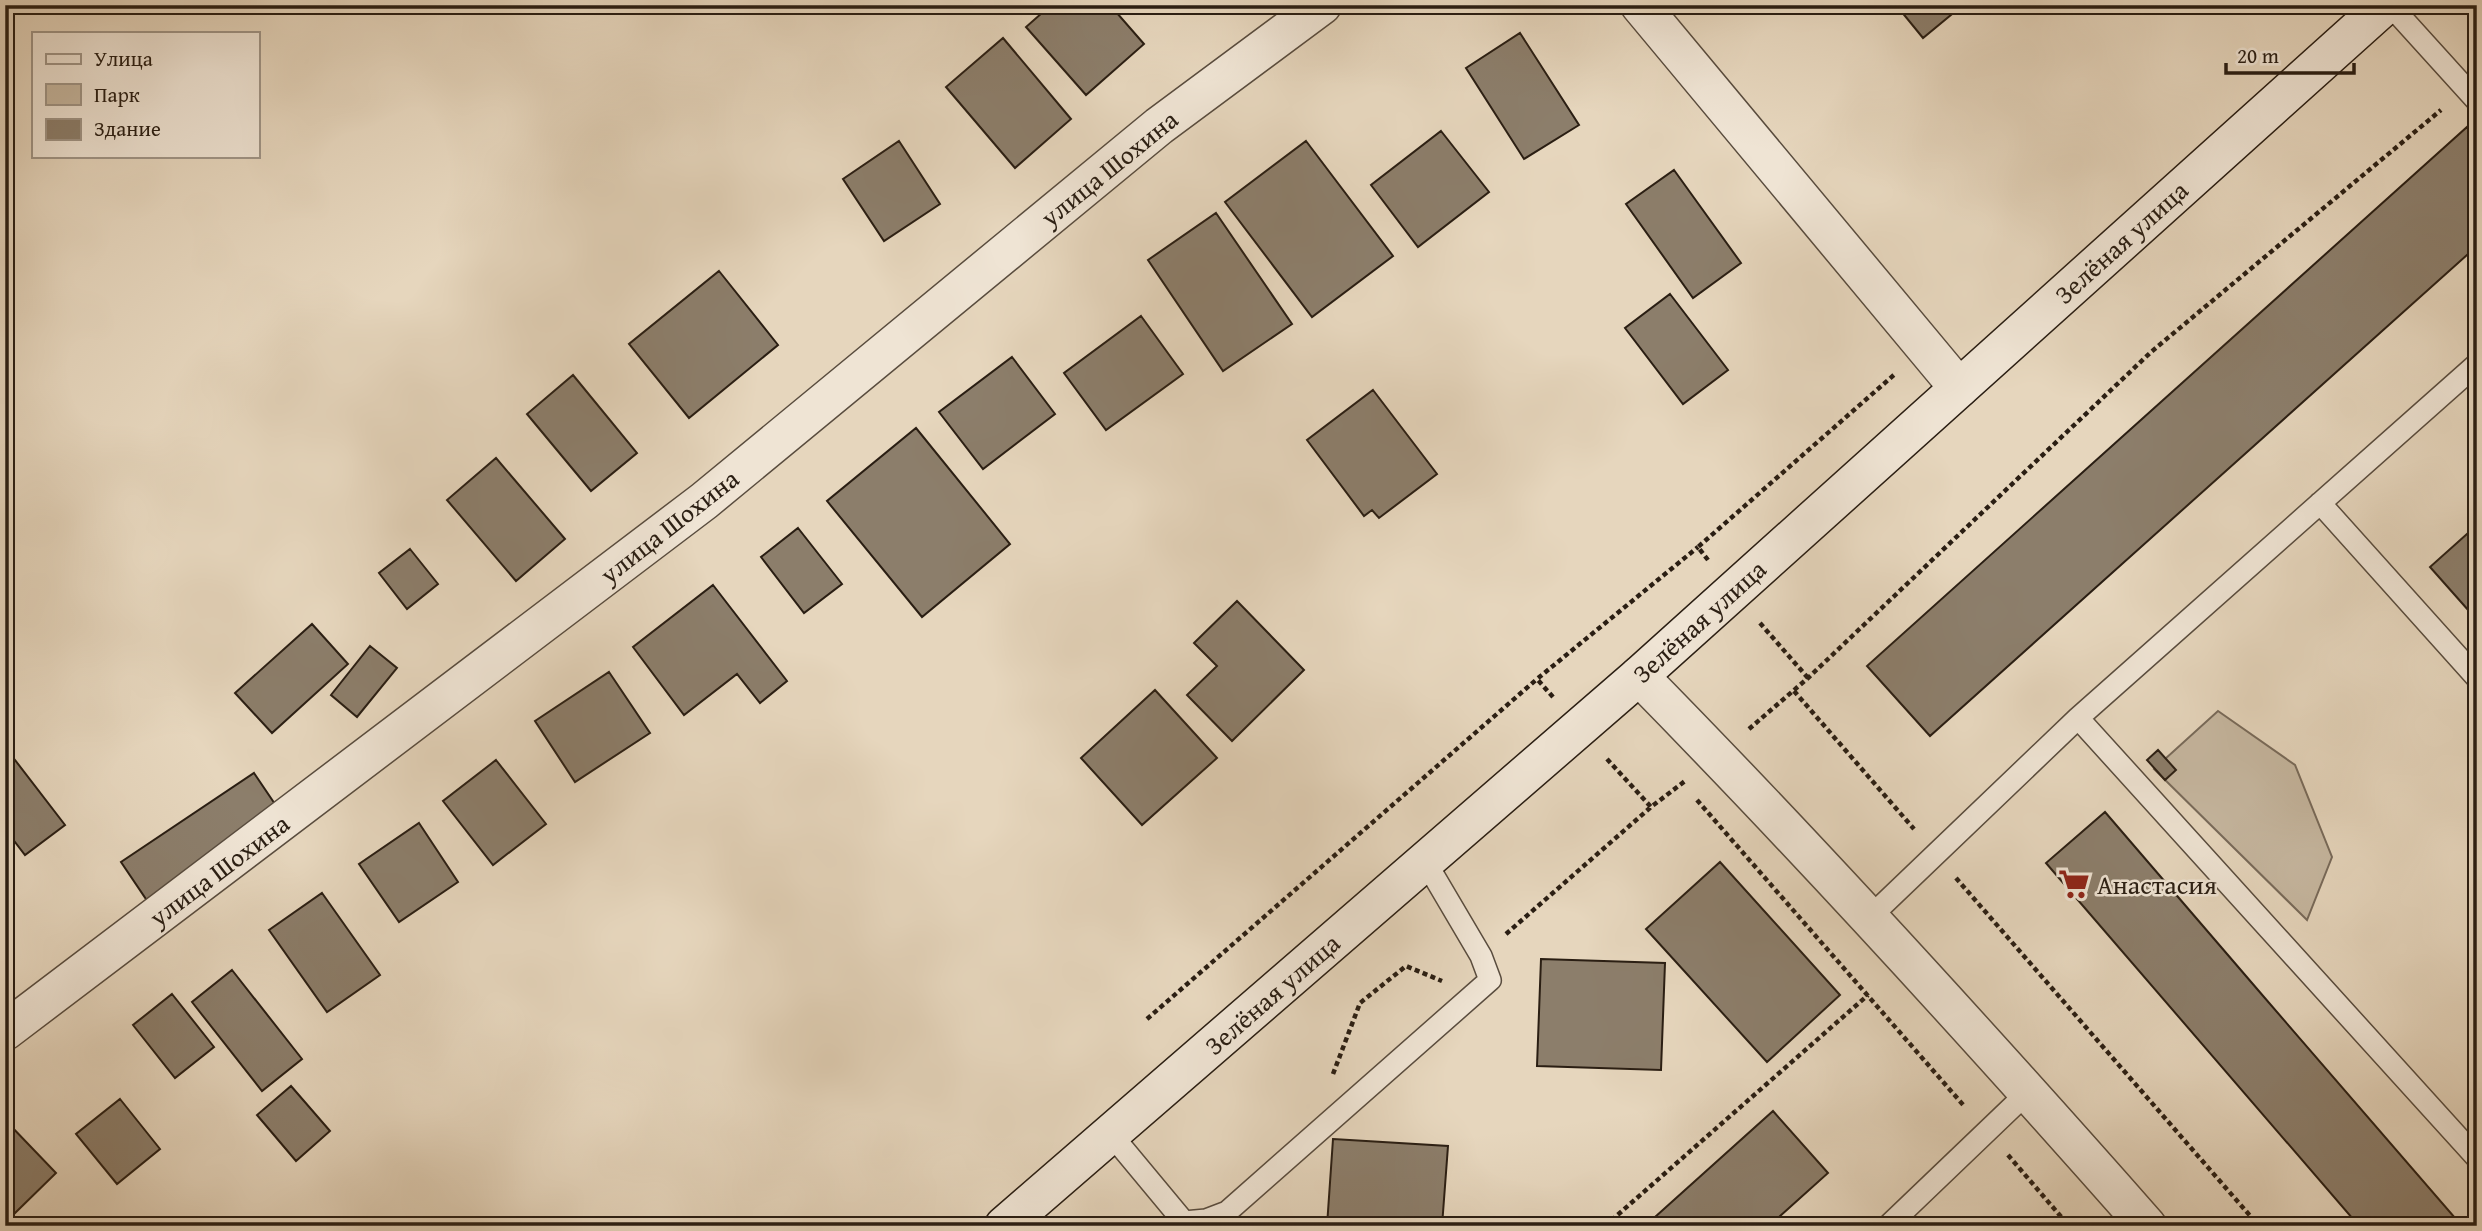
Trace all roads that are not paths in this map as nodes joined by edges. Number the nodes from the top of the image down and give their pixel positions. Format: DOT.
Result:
graph roads {
  1 [pos="1322,5"];
  2 [pos="1640,5"];
  3 [pos="2388,5"];
  4 [pos="2471,95"];
  5 [pos="2477,364"];
  6 [pos="1959,388"];
  7 [pos="2320,503"];
  8 [pos="1639,676"];
  9 [pos="2477,678"];
  10 [pos="2078,718"];
  11 [pos="1425,861"];
  12 [pos="1869,918"];
  13 [pos="5,1031"];
  14 [pos="2028,1092"];
  15 [pos="1110,1133"];
  16 [pos="2477,1158"];
  17 [pos="1182,1224"];
  18 [pos="1004,1226"];
  19 [pos="1888,1226"];
  20 [pos="2147,1226"];
  1 -- 13 [label="street, улица Шохина"];
  2 -- 6 [label="street"];
  3 -- 4 [label="lane"];
  3 -- 6 [label="street, Зелёная улица"];
  5 -- 7 [label="lane"];
  6 -- 8 [label="street, Зелёная улица"];
  7 -- 9 [label="lane"];
  7 -- 10 [label="lane"];
  8 -- 11 [label="street, Зелёная улица"];
  8 -- 12 [label="street"];
  10 -- 12 [label="lane"];
  10 -- 16 [label="lane"];
  11 -- 15 [label="street, Зелёная улица"];
  11 -- 17 [label="lane"];
  12 -- 14 [label="street"];
  14 -- 19 [label="lane"];
  14 -- 20 [label="street"];
  15 -- 17 [label="lane"];
  15 -- 18 [label="street, Зелёная улица"];
}
